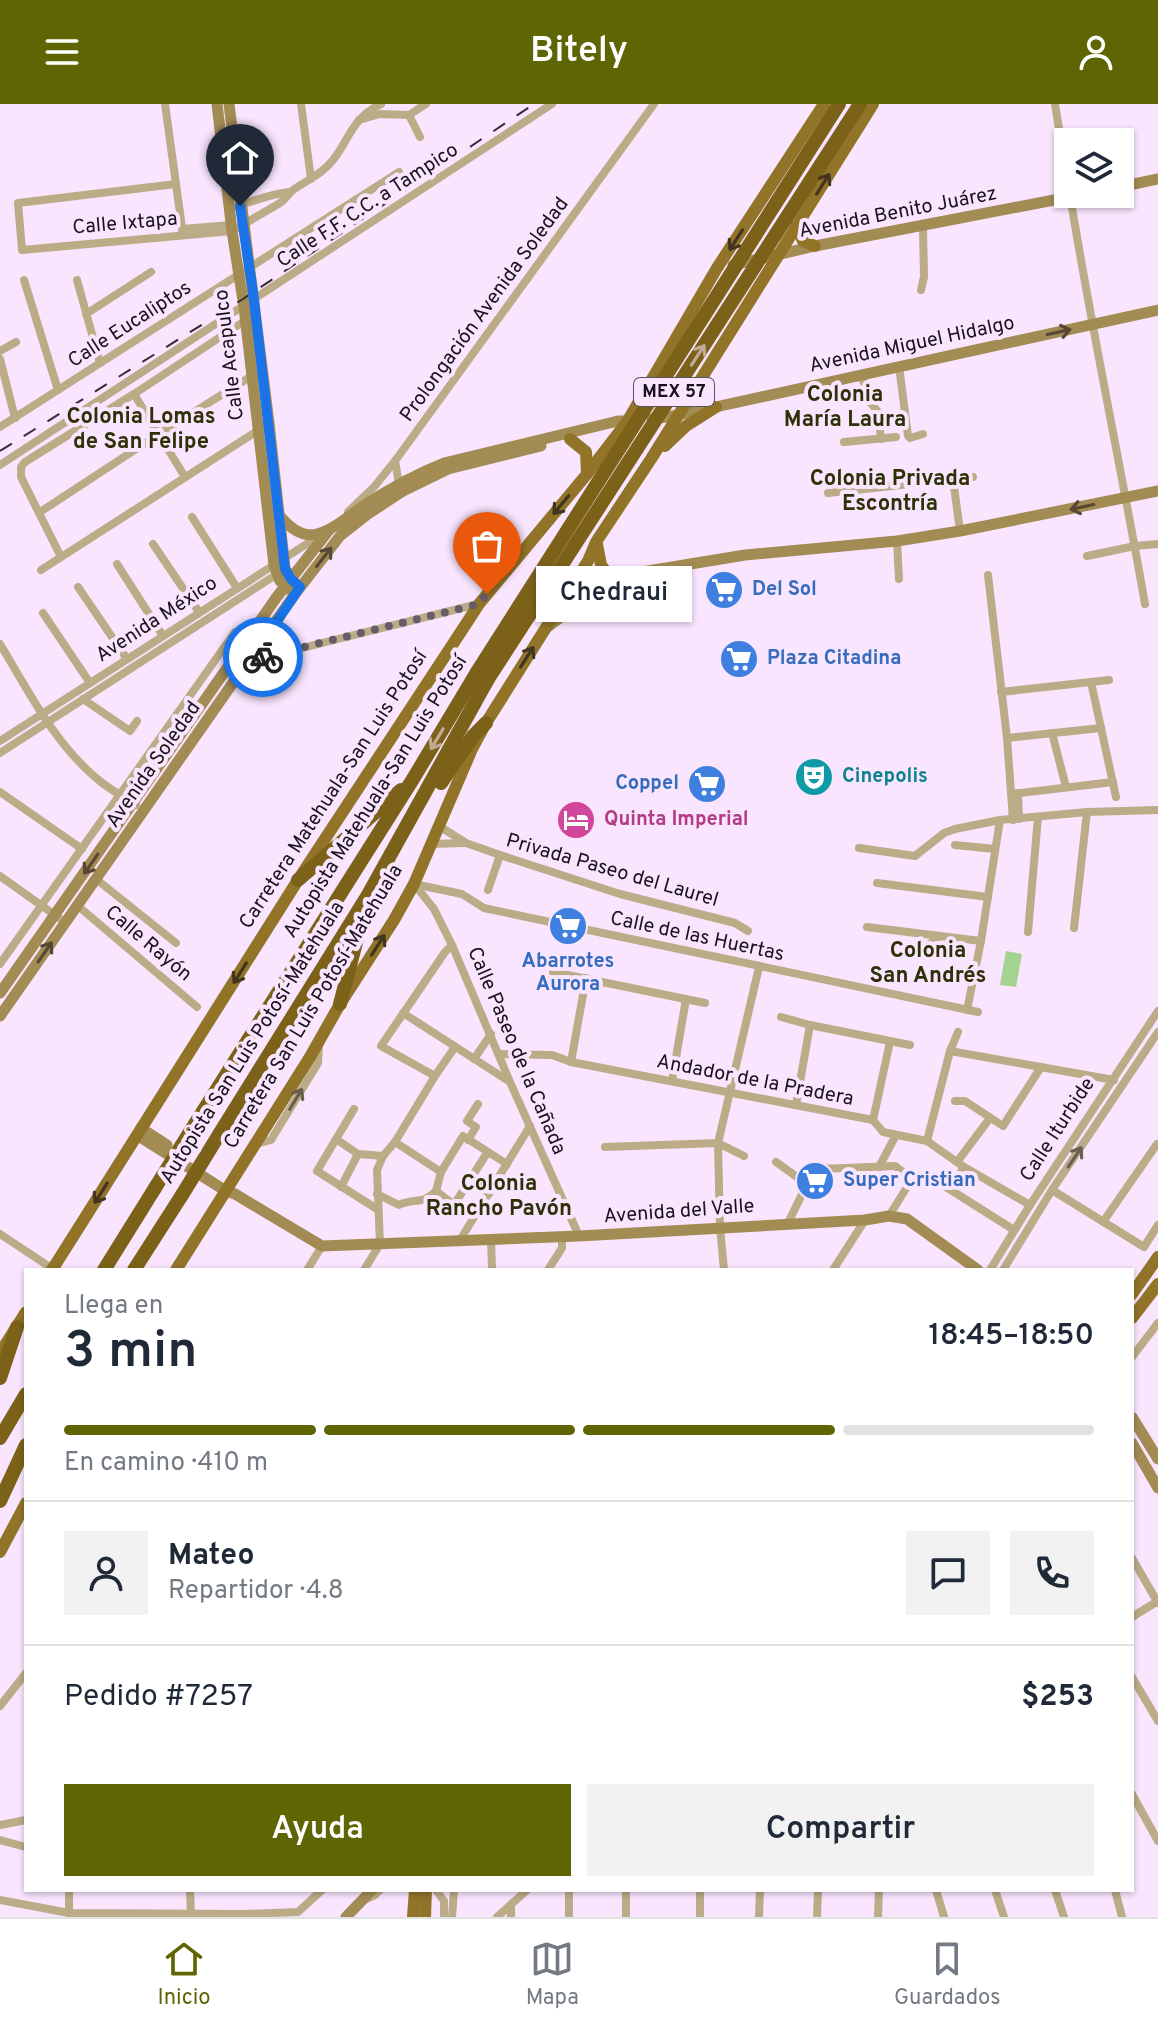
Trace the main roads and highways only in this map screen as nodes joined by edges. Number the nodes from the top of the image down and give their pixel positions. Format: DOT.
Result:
graph roads {
  1 [pos="824,104"];
  2 [pos="839,104"];
  3 [pos="860,104"];
  4 [pos="873,104"];
  5 [pos="763,199"];
  6 [pos="800,222"];
  7 [pos="815,246"];
  8 [pos="707,286"];
  9 [pos="752,298"];
  10 [pos="654,375"];
  11 [pos="694,390"];
  12 [pos="636,405"];
  13 [pos="716,407"];
  14 [pos="644,420"];
  15 [pos="627,422"];
  16 [pos="570,439"];
  17 [pos="599,458"];
  18 [pos="651,459"];
  19 [pos="587,474"];
  20 [pos="609,522"];
  21 [pos="596,542"];
  22 [pos="610,577"];
  23 [pos="482,676"];
  24 [pos="486,723"];
  25 [pos="413,779"];
  26 [pos="391,856"];
  27 [pos="298,880"];
  28 [pos="368,895"];
  29 [pos="340,1004"];
  30 [pos="1158,1257"];
  31 [pos="54,1268"];
  32 [pos="105,1268"];
  33 [pos="135,1268"];
  34 [pos="177,1268"];
  35 [pos="1158,1284"];
  36 [pos="1135,1300"];
  37 [pos="24,1315"];
  38 [pos="17,1327"];
  39 [pos="0,1353"];
  40 [pos="0,1378"];
  41 [pos="24,1397"];
  42 [pos="0,1438"];
  43 [pos="24,1451"];
  44 [pos="0,1501"];
  45 [pos="24,1507"];
  46 [pos="0,1552"];
  47 [pos="415,1892"];
  48 [pos="426,1892"];
  49 [pos="413,1917"];
  50 [pos="425,1917"];
  1 -- 5 [label="main road, Carretera Matehuala-San Luis Potosí"];
  2 -- 23 [label="highway, Autopista Matehuala-San Luis Potosí / MEX 57, bridge"];
  23 -- 3 [label="highway, Autopista San Luis Potosí-Matehuala / MEX 57, one-way, bridge"];
  6 -- 4 [label="main road, Carretera San Luis Potosí-Matehuala, one-way"];
  5 -- 6 [label="main road"];
  5 -- 8 [label="main road, Carretera Matehuala-San Luis Potosí, one-way"];
  6 -- 7 [label="main road"];
  6 -- 9 [label="main road, Carretera San Luis Potosí-Matehuala"];
  8 -- 9 [label="main road"];
  8 -- 10 [label="main road, Carretera Matehuala-San Luis Potosí"];
  9 -- 11 [label="main road, Carretera San Luis Potosí-Matehuala"];
  10 -- 11 [label="main road"];
  10 -- 12 [label="main road, Carretera Matehuala-San Luis Potosí"];
  11 -- 18 [label="main road, Carretera San Luis Potosí-Matehuala"];
  12 -- 14 [label="main road"];
  12 -- 15 [label="main road, Carretera Matehuala-San Luis Potosí"];
  13 -- 18 [label="main road"];
  15 -- 17 [label="main road, Carretera Matehuala-San Luis Potosí"];
  15 -- 18 [label="main road"];
  16 -- 19 [label="main road"];
  17 -- 19 [label="main road, Carretera Matehuala-San Luis Potosí"];
  17 -- 20 [label="main road"];
  18 -- 20 [label="main road, Carretera San Luis Potosí-Matehuala"];
  19 -- 27 [label="main road, Carretera Matehuala-San Luis Potosí, one-way"];
  20 -- 21 [label="main road, Carretera San Luis Potosí-Matehuala"];
  21 -- 22 [label="main road"];
  24 -- 21 [label="main road, Carretera San Luis Potosí-Matehuala, one-way"];
  23 -- 25 [label="highway, Autopista Matehuala-San Luis Potosí / MEX 57, one-way"];
  23 -- 26 [label="highway, Autopista San Luis Potosí-Matehuala / MEX 57"];
  24 -- 26 [label="highway"];
  29 -- 24 [label="main road, Carretera San Luis Potosí-Matehuala, one-way"];
  25 -- 27 [label="highway"];
  25 -- 32 [label="highway, Autopista Matehuala-San Luis Potosí / MEX 57, bridge"];
  26 -- 28 [label="highway, Autopista San Luis Potosí-Matehuala / MEX 57"];
  27 -- 31 [label="main road, Carretera Matehuala-San Luis Potosí, one-way"];
  28 -- 29 [label="highway"];
  28 -- 33 [label="highway, Autopista San Luis Potosí-Matehuala / MEX 57, bridge"];
  34 -- 29 [label="main road, Carretera San Luis Potosí-Matehuala, one-way"];
  30 -- 36 [label="main road"];
  35 -- 36 [label="main road"];
  37 -- 38 [label="main road"];
  38 -- 39 [label="main road"];
  38 -- 40 [label="highway"];
  41 -- 42 [label="highway"];
  43 -- 44 [label="highway"];
  45 -- 46 [label="main road"];
  47 -- 49 [label="main road"];
  48 -- 50 [label="main road"];
}
